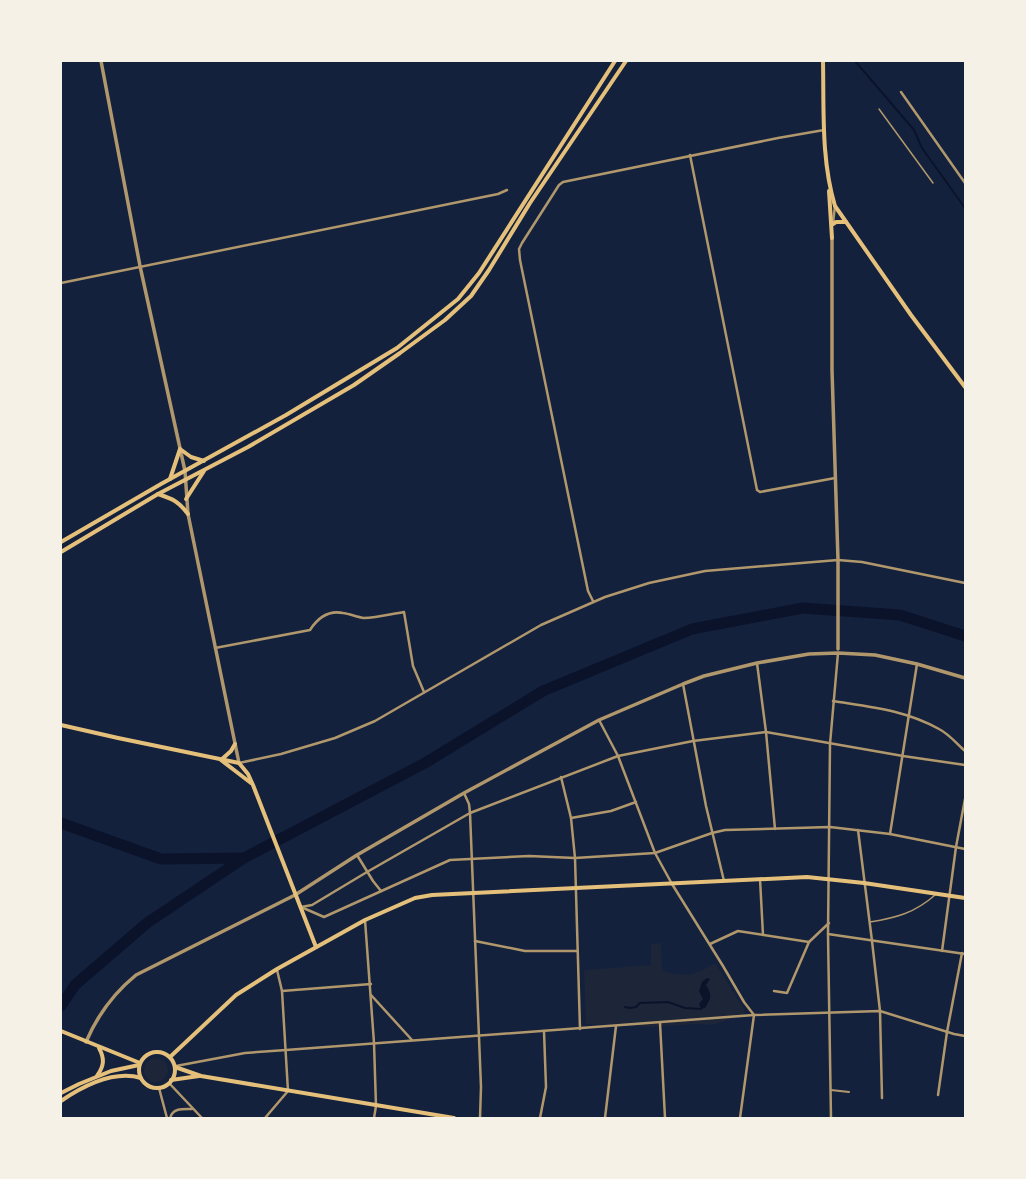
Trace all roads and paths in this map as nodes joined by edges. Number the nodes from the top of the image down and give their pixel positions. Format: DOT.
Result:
graph roads {
  1 [pos="101,61"];
  2 [pos="615,61"];
  3 [pos="626,61"];
  4 [pos="823,61"];
  5 [pos="901,92"];
  6 [pos="879,109"];
  7 [pos="825,130"];
  8 [pos="690,155"];
  9 [pos="828,178"];
  10 [pos="933,183"];
  11 [pos="965,183"];
  12 [pos="507,190"];
  13 [pos="835,206"];
  14 [pos="846,222"];
  15 [pos="833,224"];
  16 [pos="832,238"];
  17 [pos="140,266"];
  18 [pos="61,283"];
  19 [pos="965,387"];
  20 [pos="180,449"];
  21 [pos="204,461"];
  22 [pos="205,470"];
  23 [pos="185,471"];
  24 [pos="835,478"];
  25 [pos="170,479"];
  26 [pos="185,480"];
  27 [pos="158,494"];
  28 [pos="186,499"];
  29 [pos="188,514"];
  30 [pos="61,542"];
  31 [pos="61,552"];
  32 [pos="838,560"];
  33 [pos="965,583"];
  34 [pos="593,601"];
  35 [pos="215,648"];
  36 [pos="838,651"];
  37 [pos="757,663"];
  38 [pos="917,664"];
  39 [pos="965,678"];
  40 [pos="682,684"];
  41 [pos="424,692"];
  42 [pos="833,702"];
  43 [pos="910,716"];
  44 [pos="599,720"];
  45 [pos="61,725"];
  46 [pos="766,732"];
  47 [pos="693,741"];
  48 [pos="235,744"];
  49 [pos="830,744"];
  50 [pos="965,751"];
  51 [pos="618,756"];
  52 [pos="903,756"];
  53 [pos="221,760"];
  54 [pos="239,763"];
  55 [pos="965,765"];
  56 [pos="561,777"];
  57 [pos="253,785"];
  58 [pos="464,793"];
  59 [pos="965,799"];
  60 [pos="636,802"];
  61 [pos="470,813"];
  62 [pos="571,818"];
  63 [pos="830,827"];
  64 [pos="775,829"];
  65 [pos="858,830"];
  66 [pos="712,833"];
  67 [pos="890,834"];
  68 [pos="956,847"];
  69 [pos="965,849"];
  70 [pos="655,852"];
  71 [pos="357,855"];
  72 [pos="575,858"];
  73 [pos="472,859"];
  74 [pos="367,872"];
  75 [pos="829,878"];
  76 [pos="760,879"];
  77 [pos="724,881"];
  78 [pos="864,883"];
  79 [pos="672,884"];
  80 [pos="575,888"];
  81 [pos="381,891"];
  82 [pos="294,893"];
  83 [pos="473,893"];
  84 [pos="936,894"];
  85 [pos="950,896"];
  86 [pos="965,898"];
  87 [pos="300,907"];
  88 [pos="365,920"];
  89 [pos="829,922"];
  90 [pos="870,922"];
  91 [pos="828,934"];
  92 [pos="763,935"];
  93 [pos="475,941"];
  94 [pos="872,941"];
  95 [pos="809,942"];
  96 [pos="710,944"];
  97 [pos="316,947"];
  98 [pos="578,951"];
  99 [pos="942,951"];
  100 [pos="964,954"];
  101 [pos="277,969"];
  102 [pos="370,984"];
  103 [pos="282,991"];
  104 [pos="774,991"];
  105 [pos="371,995"];
  106 [pos="880,1011"];
  107 [pos="830,1012"];
  108 [pos="754,1015"];
  109 [pos="660,1023"];
  110 [pos="616,1026"];
  111 [pos="580,1028"];
  112 [pos="61,1031"];
  113 [pos="544,1031"];
  114 [pos="947,1032"];
  115 [pos="479,1035"];
  116 [pos="965,1036"];
  117 [pos="412,1040"];
  118 [pos="86,1042"];
  119 [pos="374,1043"];
  120 [pos="99,1047"];
  121 [pos="286,1050"];
  122 [pos="170,1057"];
  123 [pos="140,1064"];
  124 [pos="175,1067"];
  125 [pos="201,1076"];
  126 [pos="97,1077"];
  127 [pos="141,1078"];
  128 [pos="170,1082"];
  129 [pos="159,1088"];
  130 [pos="830,1090"];
  131 [pos="288,1091"];
  132 [pos="849,1092"];
  133 [pos="61,1093"];
  134 [pos="938,1095"];
  135 [pos="882,1098"];
  136 [pos="61,1101"];
  137 [pos="376,1106"];
  138 [pos="192,1108"];
  139 [pos="168,1118"];
  140 [pos="202,1118"];
  141 [pos="265,1118"];
  142 [pos="374,1118"];
  143 [pos="454,1118"];
  144 [pos="480,1118"];
  145 [pos="540,1118"];
  146 [pos="605,1118"];
  147 [pos="665,1118"];
  148 [pos="740,1118"];
  149 [pos="831,1118"];
  1 -- 17 [label="street"];
  2 -- 21 [label="main road"];
  3 -- 22 [label="main road"];
  4 -- 7 [label="main road"];
  5 -- 11 [label="street"];
  6 -- 10 [label="lane"];
  7 -- 8 [label="street"];
  7 -- 9 [label="main road"];
  8 -- 24 [label="street"];
  8 -- 34 [label="street"];
  9 -- 13 [label="main road"];
  9 -- 16 [label="main road"];
  12 -- 17 [label="street"];
  13 -- 14 [label="main road"];
  13 -- 15 [label="street"];
  14 -- 15 [label="main road"];
  14 -- 19 [label="main road"];
  15 -- 16 [label="street"];
  16 -- 24 [label="street"];
  17 -- 18 [label="street"];
  17 -- 20 [label="street"];
  20 -- 21 [label="main road"];
  20 -- 23 [label="street"];
  20 -- 25 [label="main road"];
  21 -- 23 [label="main road"];
  22 -- 26 [label="main road"];
  22 -- 28 [label="main road"];
  23 -- 25 [label="main road"];
  23 -- 26 [label="street"];
  24 -- 32 [label="street"];
  25 -- 30 [label="main road"];
  26 -- 27 [label="main road"];
  26 -- 28 [label="street"];
  27 -- 29 [label="main road"];
  27 -- 31 [label="main road"];
  28 -- 29 [label="street"];
  29 -- 35 [label="street"];
  32 -- 33 [label="street"];
  32 -- 34 [label="street"];
  32 -- 36 [label="street"];
  34 -- 41 [label="street"];
  35 -- 41 [label="street"];
  35 -- 48 [label="street"];
  36 -- 37 [label="street"];
  36 -- 38 [label="street"];
  36 -- 42 [label="street"];
  37 -- 40 [label="street"];
  37 -- 46 [label="street"];
  38 -- 39 [label="street"];
  38 -- 43 [label="street"];
  40 -- 44 [label="street"];
  40 -- 47 [label="street"];
  41 -- 54 [label="street"];
  42 -- 43 [label="street"];
  42 -- 49 [label="street"];
  43 -- 50 [label="street"];
  43 -- 52 [label="street"];
  44 -- 51 [label="street"];
  44 -- 58 [label="street"];
  45 -- 53 [label="main road"];
  46 -- 47 [label="street"];
  46 -- 49 [label="street"];
  46 -- 64 [label="street"];
  47 -- 51 [label="street"];
  47 -- 66 [label="street"];
  48 -- 53 [label="main road"];
  48 -- 54 [label="street"];
  49 -- 52 [label="street"];
  49 -- 63 [label="street"];
  51 -- 56 [label="street"];
  51 -- 60 [label="street"];
  52 -- 55 [label="street"];
  52 -- 67 [label="street"];
  53 -- 54 [label="main road"];
  53 -- 57 [label="main road"];
  54 -- 57 [label="main road"];
  56 -- 61 [label="street"];
  56 -- 62 [label="street"];
  57 -- 82 [label="main road"];
  58 -- 61 [label="street"];
  58 -- 71 [label="street"];
  59 -- 68 [label="street"];
  60 -- 62 [label="street"];
  60 -- 70 [label="street"];
  61 -- 73 [label="street"];
  61 -- 74 [label="street"];
  62 -- 72 [label="street"];
  63 -- 64 [label="street"];
  63 -- 65 [label="street"];
  63 -- 75 [label="street"];
  64 -- 66 [label="street"];
  65 -- 67 [label="street"];
  65 -- 78 [label="street"];
  66 -- 70 [label="street"];
  66 -- 77 [label="street"];
  67 -- 68 [label="street"];
  68 -- 69 [label="street"];
  68 -- 85 [label="street"];
  70 -- 72 [label="street"];
  70 -- 79 [label="street"];
  71 -- 74 [label="street"];
  71 -- 82 [label="street"];
  72 -- 73 [label="street"];
  72 -- 80 [label="street"];
  73 -- 81 [label="street"];
  73 -- 83 [label="street"];
  74 -- 81 [label="street"];
  74 -- 87 [label="street"];
  75 -- 76 [label="main road"];
  75 -- 78 [label="main road"];
  75 -- 89 [label="street"];
  76 -- 77 [label="main road"];
  76 -- 92 [label="street"];
  77 -- 79 [label="main road"];
  78 -- 84 [label="main road"];
  78 -- 90 [label="street"];
  79 -- 80 [label="main road"];
  79 -- 96 [label="street"];
  80 -- 83 [label="main road"];
  80 -- 98 [label="street"];
  81 -- 87 [label="street"];
  82 -- 87 [label="main road"];
  82 -- 118 [label="street"];
  83 -- 88 [label="main road"];
  83 -- 93 [label="street"];
  84 -- 85 [label="main road"];
  84 -- 90 [label="lane"];
  85 -- 86 [label="main road"];
  85 -- 99 [label="street"];
  87 -- 97 [label="main road"];
  88 -- 97 [label="main road"];
  88 -- 102 [label="street"];
  89 -- 91 [label="street"];
  89 -- 95 [label="street"];
  90 -- 94 [label="street"];
  91 -- 94 [label="street"];
  91 -- 107 [label="street"];
  92 -- 95 [label="street"];
  92 -- 96 [label="street"];
  93 -- 98 [label="street"];
  93 -- 115 [label="street"];
  94 -- 99 [label="street"];
  94 -- 106 [label="street"];
  95 -- 104 [label="street"];
  96 -- 108 [label="street"];
  97 -- 101 [label="main road"];
  98 -- 111 [label="street"];
  99 -- 100 [label="street"];
  100 -- 114 [label="street"];
  101 -- 103 [label="street"];
  101 -- 122 [label="main road"];
  102 -- 103 [label="street"];
  102 -- 105 [label="street"];
  103 -- 121 [label="street"];
  105 -- 117 [label="street"];
  105 -- 119 [label="street"];
  106 -- 107 [label="street"];
  106 -- 114 [label="street"];
  106 -- 135 [label="street"];
  107 -- 108 [label="street"];
  107 -- 130 [label="street"];
  108 -- 109 [label="street"];
  108 -- 148 [label="street"];
  109 -- 110 [label="street"];
  109 -- 147 [label="street"];
  110 -- 111 [label="street"];
  110 -- 146 [label="street"];
  111 -- 113 [label="street"];
  112 -- 118 [label="main road"];
  113 -- 115 [label="street"];
  113 -- 145 [label="street"];
  114 -- 116 [label="street"];
  114 -- 134 [label="street"];
  115 -- 117 [label="street"];
  115 -- 144 [label="street"];
  117 -- 119 [label="street"];
  118 -- 120 [label="main road"];
  119 -- 121 [label="street"];
  119 -- 137 [label="street"];
  120 -- 123 [label="main road"];
  120 -- 126 [label="main road"];
  121 -- 124 [label="street"];
  121 -- 131 [label="street"];
  122 -- 123 [label="main road"];
  122 -- 124 [label="main road"];
  123 -- 126 [label="main road"];
  123 -- 127 [label="main road"];
  124 -- 125 [label="main road"];
  124 -- 128 [label="main road"];
  125 -- 128 [label="main road"];
  125 -- 131 [label="main road"];
  126 -- 133 [label="main road"];
  127 -- 129 [label="main road"];
  127 -- 136 [label="main road"];
  128 -- 129 [label="main road"];
  128 -- 138 [label="street"];
  129 -- 139 [label="street"];
  130 -- 132 [label="street"];
  130 -- 149 [label="street"];
  131 -- 137 [label="main road"];
  131 -- 141 [label="street"];
  137 -- 142 [label="street"];
  137 -- 143 [label="main road"];
  138 -- 139 [label="street"];
  138 -- 140 [label="street"];
}
